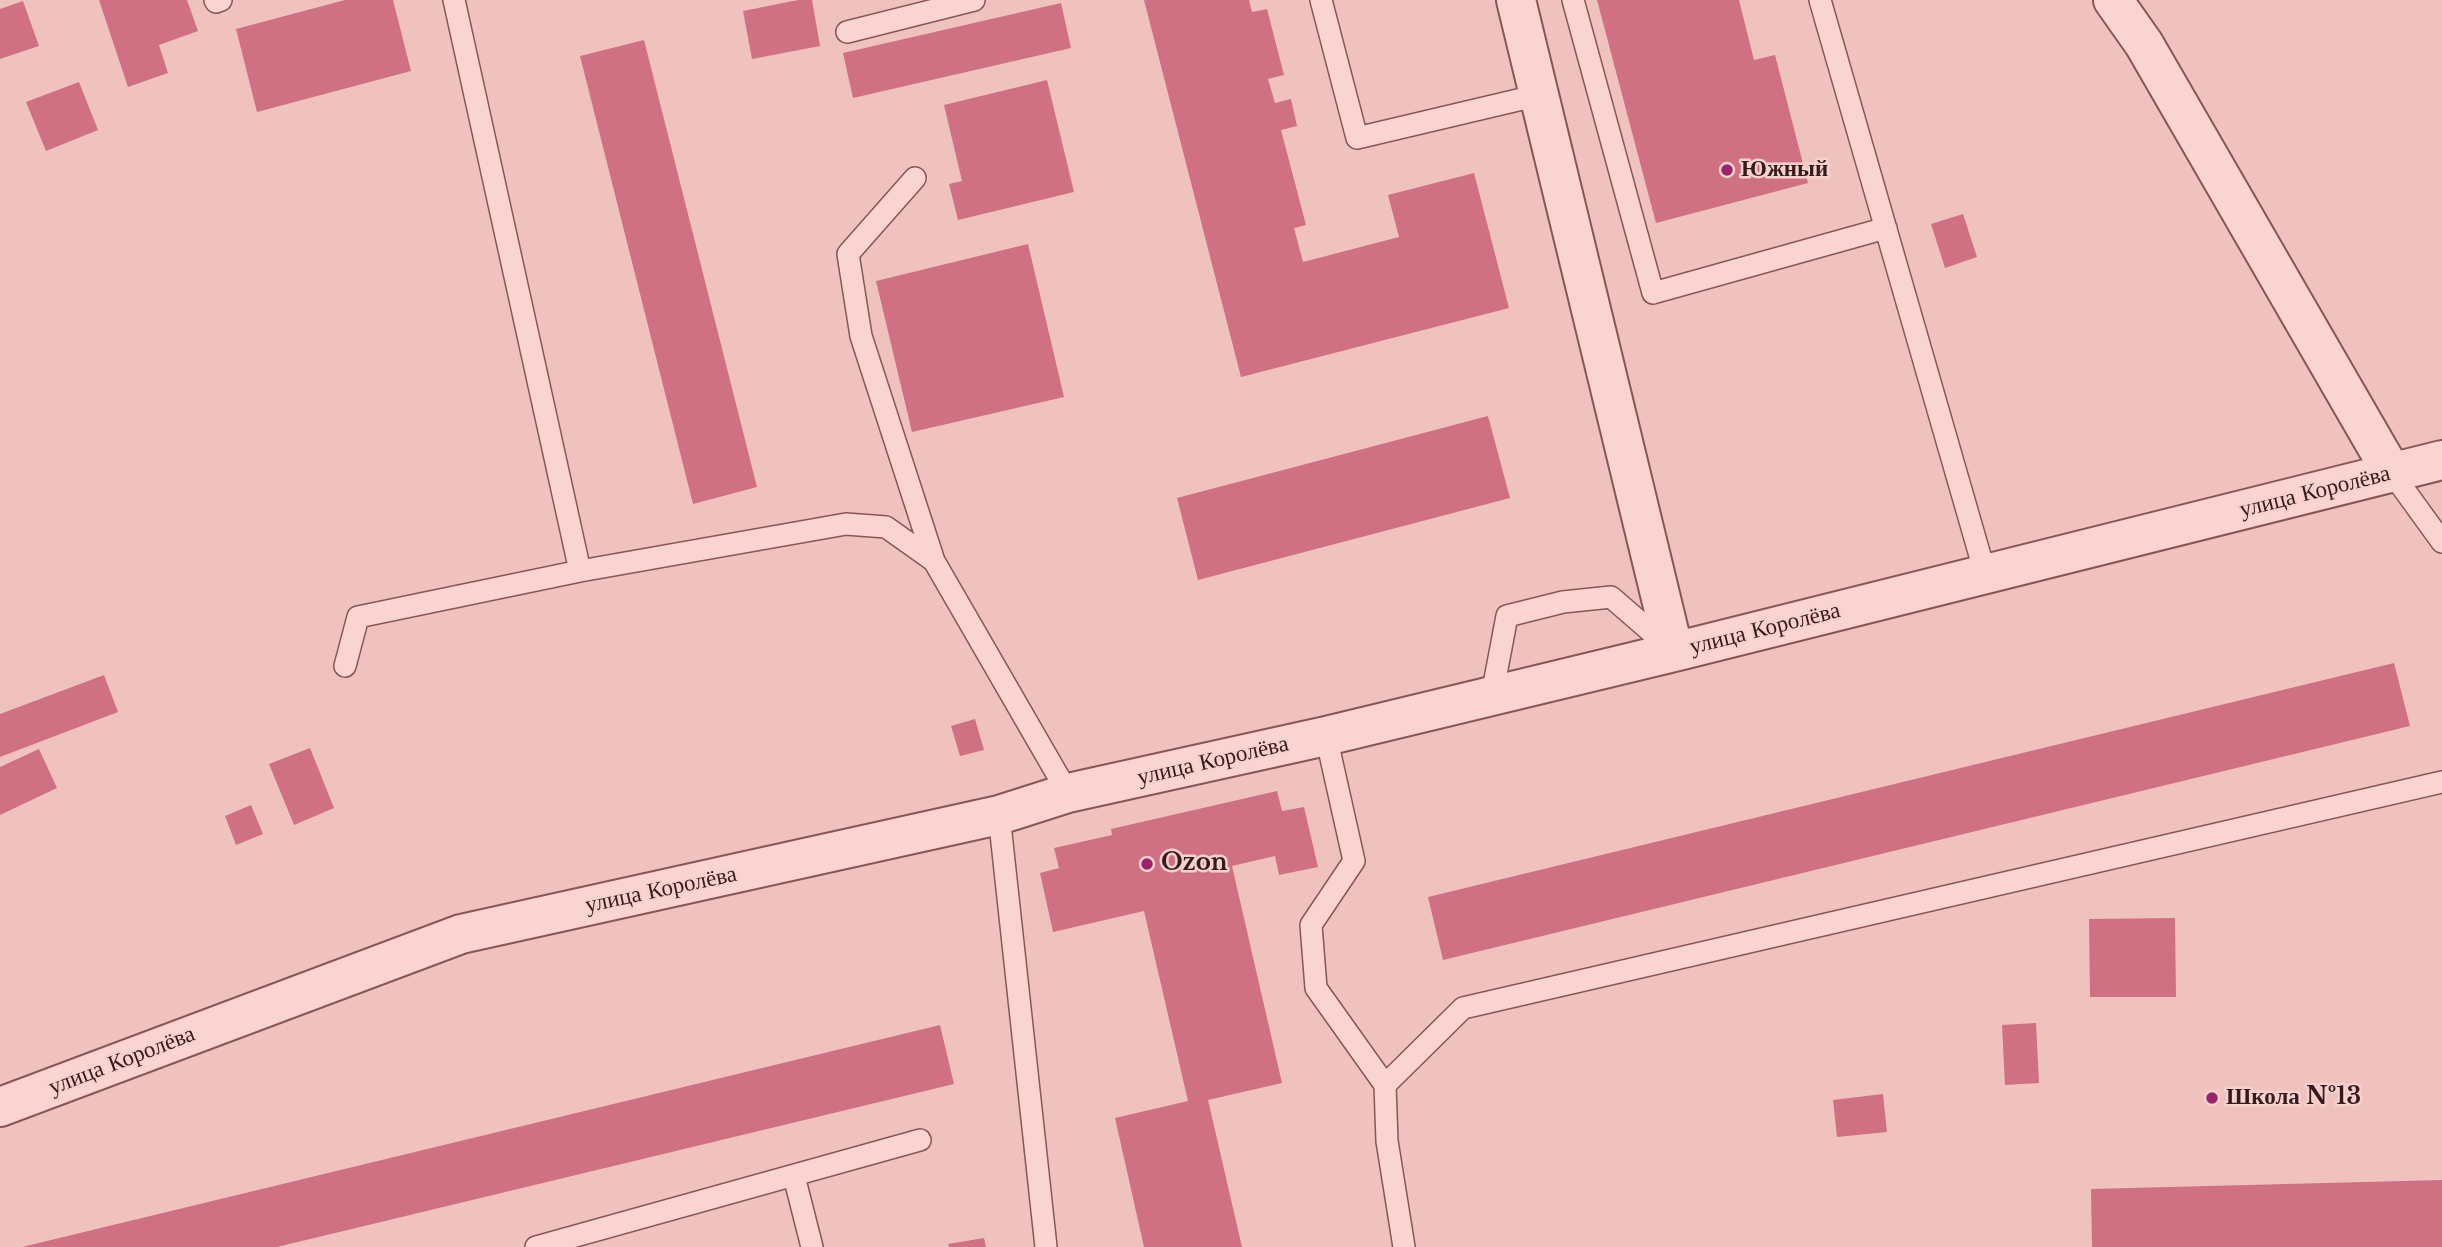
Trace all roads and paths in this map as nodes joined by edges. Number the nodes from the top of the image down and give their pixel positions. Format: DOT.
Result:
graph roads {
  1 [pos="215,0"];
  2 [pos="220,0"];
  3 [pos="454,0"];
  4 [pos="974,0"];
  5 [pos="1321,0"];
  6 [pos="1516,0"];
  7 [pos="1573,0"];
  8 [pos="1820,0"];
  9 [pos="2113,0"];
  10 [pos="934,5"];
  11 [pos="847,32"];
  12 [pos="1539,95"];
  13 [pos="915,178"];
  14 [pos="1886,228"];
  15 [pos="2442,460"];
  16 [pos="2392,473"];
  17 [pos="2442,542"];
  18 [pos="934,561"];
  19 [pos="580,571"];
  20 [pos="1984,573"];
  21 [pos="1674,652"];
  22 [pos="345,666"];
  23 [pos="1492,695"];
  24 [pos="1326,736"];
  25 [pos="2442,782"];
  26 [pos="1068,793"];
  27 [pos="999,815"];
  28 [pos="1385,1085"];
  29 [pos="0,1107"];
  30 [pos="920,1140"];
  31 [pos="794,1176"];
  32 [pos="536,1247"];
  33 [pos="812,1247"];
  34 [pos="1046,1247"];
  35 [pos="1404,1247"];
  1 -- 2 [label="lane"];
  3 -- 19 [label="lane"];
  4 -- 10 [label="lane"];
  5 -- 12 [label="lane"];
  6 -- 12 [label="street"];
  7 -- 14 [label="lane"];
  8 -- 14 [label="lane"];
  9 -- 16 [label="street"];
  10 -- 11 [label="lane"];
  12 -- 21 [label="street"];
  13 -- 18 [label="lane"];
  14 -- 20 [label="lane"];
  15 -- 16 [label="street, улица Королёва"];
  16 -- 17 [label="lane"];
  16 -- 20 [label="street, улица Королёва"];
  18 -- 19 [label="lane"];
  18 -- 26 [label="lane"];
  19 -- 22 [label="lane"];
  20 -- 21 [label="street, улица Королёва"];
  21 -- 23 [label="street, улица Королёва"];
  21 -- 23 [label="lane"];
  23 -- 24 [label="street, улица Королёва"];
  24 -- 26 [label="street, улица Королёва"];
  24 -- 28 [label="lane"];
  25 -- 28 [label="lane"];
  26 -- 27 [label="street, улица Королёва"];
  27 -- 29 [label="street, улица Королёва"];
  27 -- 34 [label="lane"];
  28 -- 35 [label="lane"];
  30 -- 31 [label="lane"];
  31 -- 32 [label="lane"];
  31 -- 33 [label="lane"];
}
